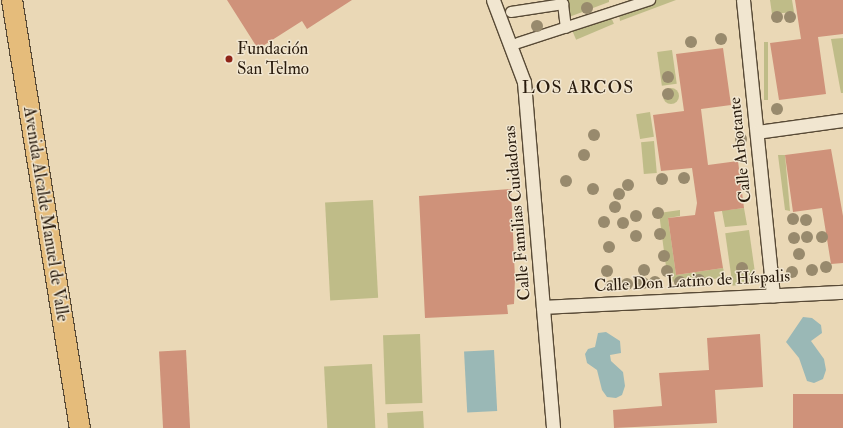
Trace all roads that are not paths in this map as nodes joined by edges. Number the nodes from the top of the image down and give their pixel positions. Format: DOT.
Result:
graph roads {
  1 [pos="12,0"];
  2 [pos="493,0"];
  3 [pos="650,0"];
  4 [pos="743,0"];
  5 [pos="562,2"];
  6 [pos="511,12"];
  7 [pos="566,28"];
  8 [pos="518,43"];
  9 [pos="843,120"];
  10 [pos="757,132"];
  11 [pos="843,292"];
  12 [pos="773,295"];
  13 [pos="543,307"];
  14 [pos="80,428"];
  15 [pos="553,428"];
  1 -- 14 [label="main road, Avenida Alcalde Manuel de Valle"];
  2 -- 13 [label="street, Calle Familias Cuidadoras"];
  3 -- 7 [label="street"];
  4 -- 10 [label="street, Calle Arbotante"];
  5 -- 6 [label="street"];
  5 -- 7 [label="street"];
  7 -- 8 [label="street"];
  9 -- 10 [label="street"];
  10 -- 12 [label="street, Calle Arbotante"];
  11 -- 12 [label="street, Calle Don Latino de Híspalis"];
  12 -- 13 [label="street, Calle Don Latino de Híspalis"];
  13 -- 15 [label="street, Calle Familias Cuidadoras"];
}
